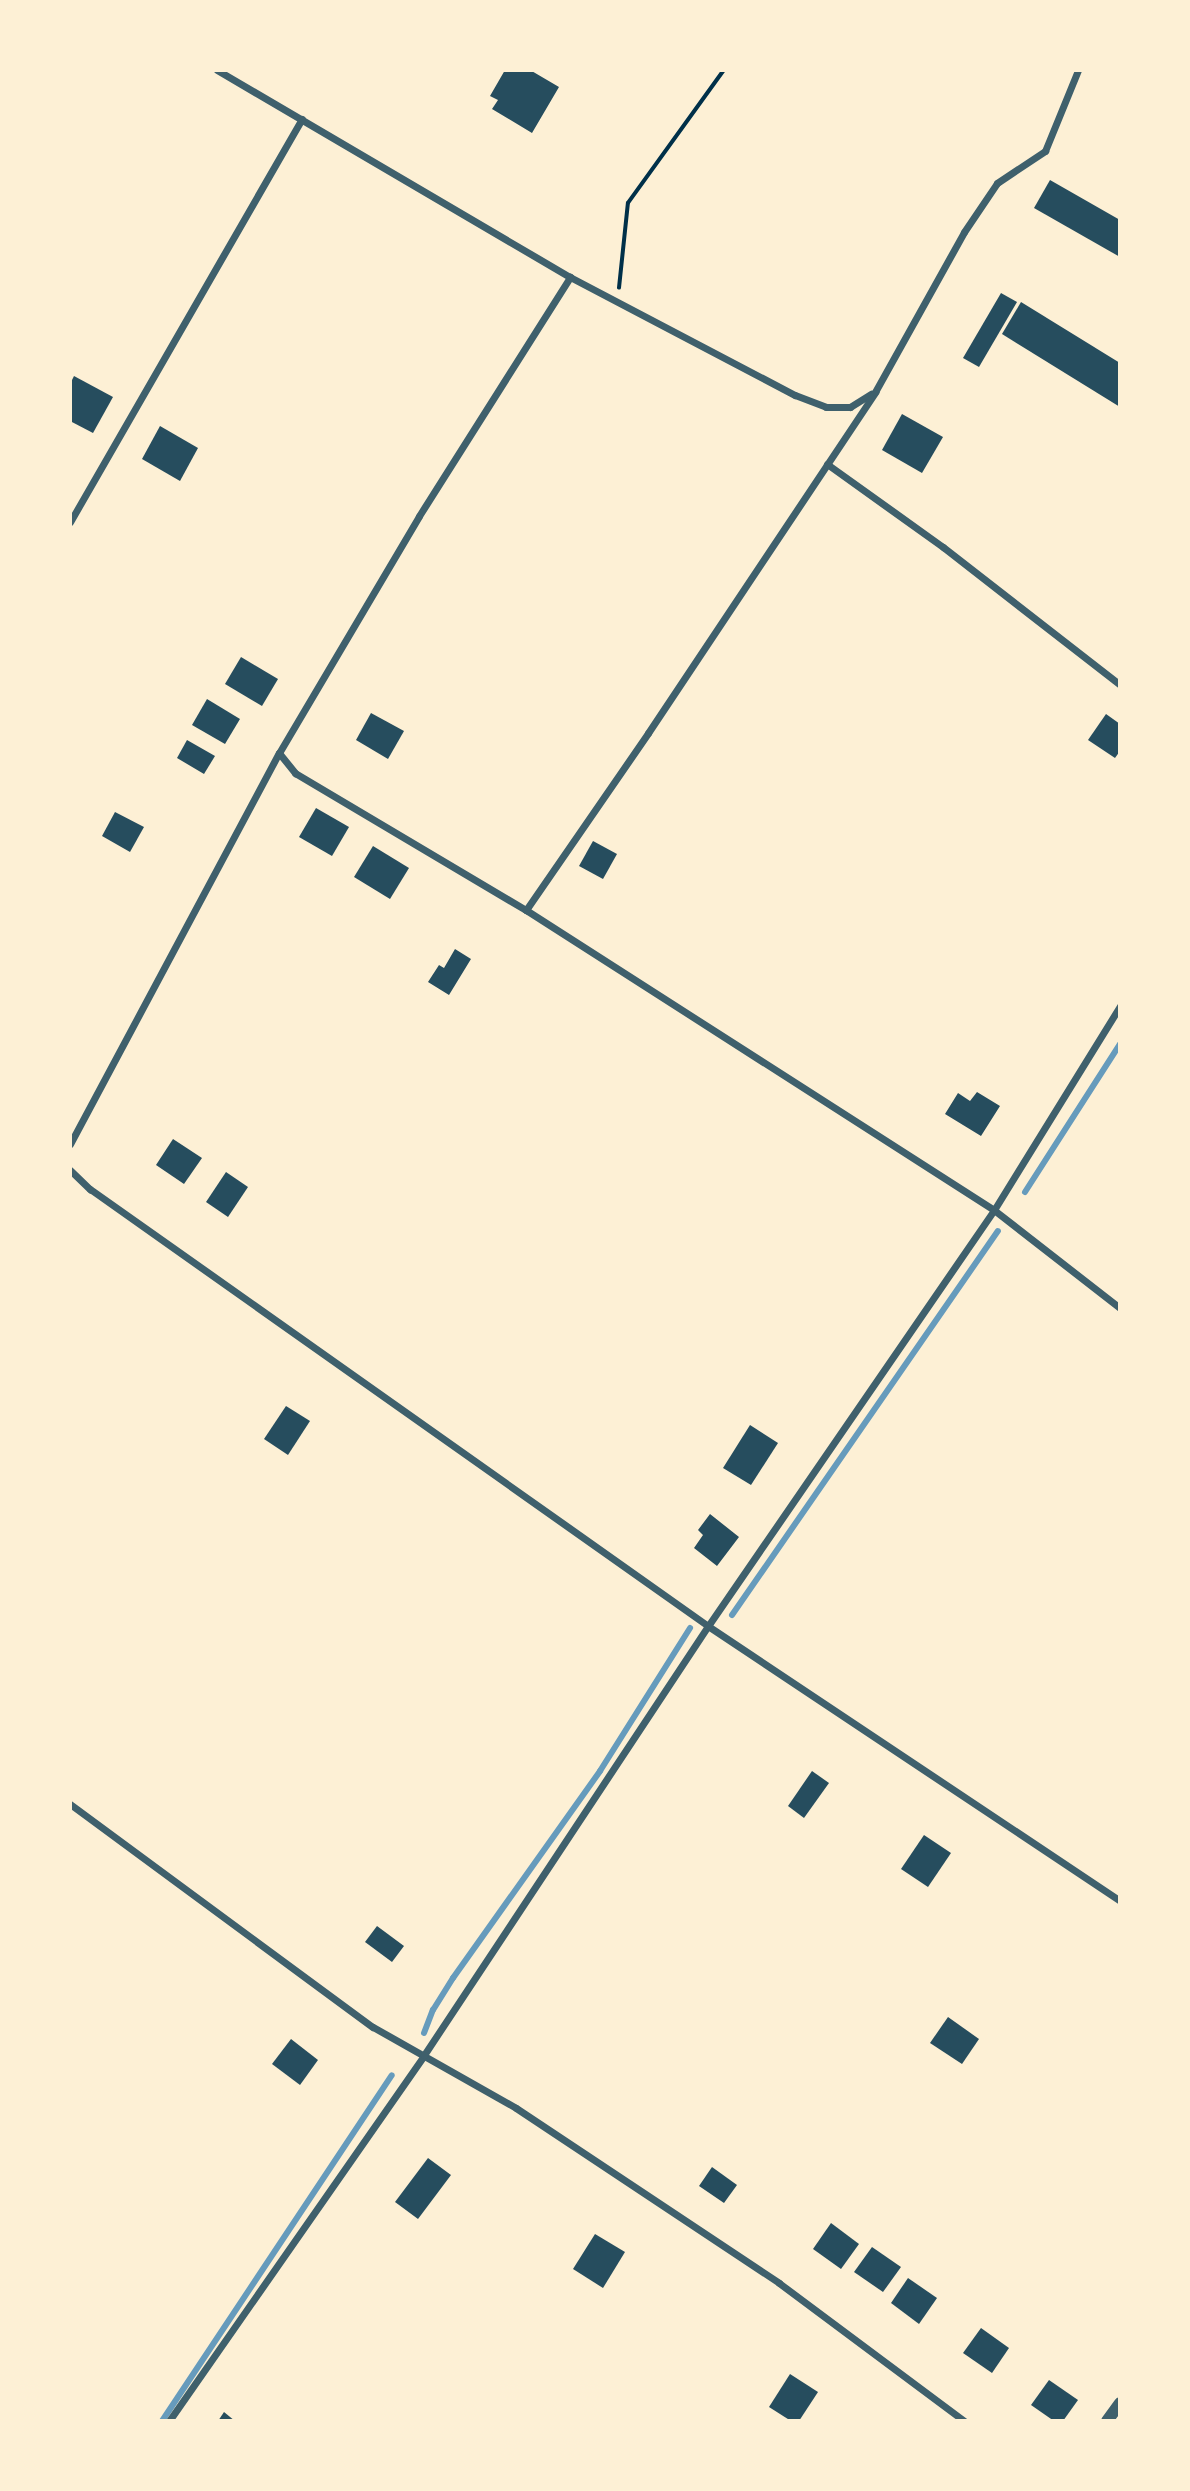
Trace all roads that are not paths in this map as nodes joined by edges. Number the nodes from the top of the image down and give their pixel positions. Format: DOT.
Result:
graph roads {
  1 [pos="217,70"];
  2 [pos="1078,70"];
  3 [pos="302,119"];
  4 [pos="570,277"];
  5 [pos="875,391"];
  6 [pos="827,464"];
  7 [pos="70,522"];
  8 [pos="1120,685"];
  9 [pos="279,753"];
  10 [pos="526,910"];
  11 [pos="1120,1006"];
  12 [pos="70,1144"];
  13 [pos="70,1170"];
  14 [pos="995,1210"];
  15 [pos="1120,1308"];
  16 [pos="708,1626"];
  17 [pos="70,1804"];
  18 [pos="1120,1900"];
  19 [pos="424,2055"];
  20 [pos="1120,2403"];
  21 [pos="169,2421"];
  22 [pos="964,2421"];
  23 [pos="1107,2421"];
  1 -- 3 [label="street"];
  2 -- 5 [label="street"];
  3 -- 4 [label="street"];
  3 -- 7 [label="street"];
  4 -- 5 [label="street"];
  4 -- 9 [label="street"];
  5 -- 6 [label="street"];
  6 -- 8 [label="street"];
  6 -- 10 [label="street"];
  9 -- 10 [label="street"];
  9 -- 12 [label="street"];
  10 -- 14 [label="street"];
  11 -- 14 [label="street"];
  13 -- 16 [label="street"];
  14 -- 15 [label="street"];
  14 -- 16 [label="street"];
  16 -- 18 [label="street"];
  16 -- 19 [label="street"];
  17 -- 19 [label="street"];
  19 -- 21 [label="street"];
  19 -- 22 [label="street"];
  20 -- 23 [label="street"];
}
